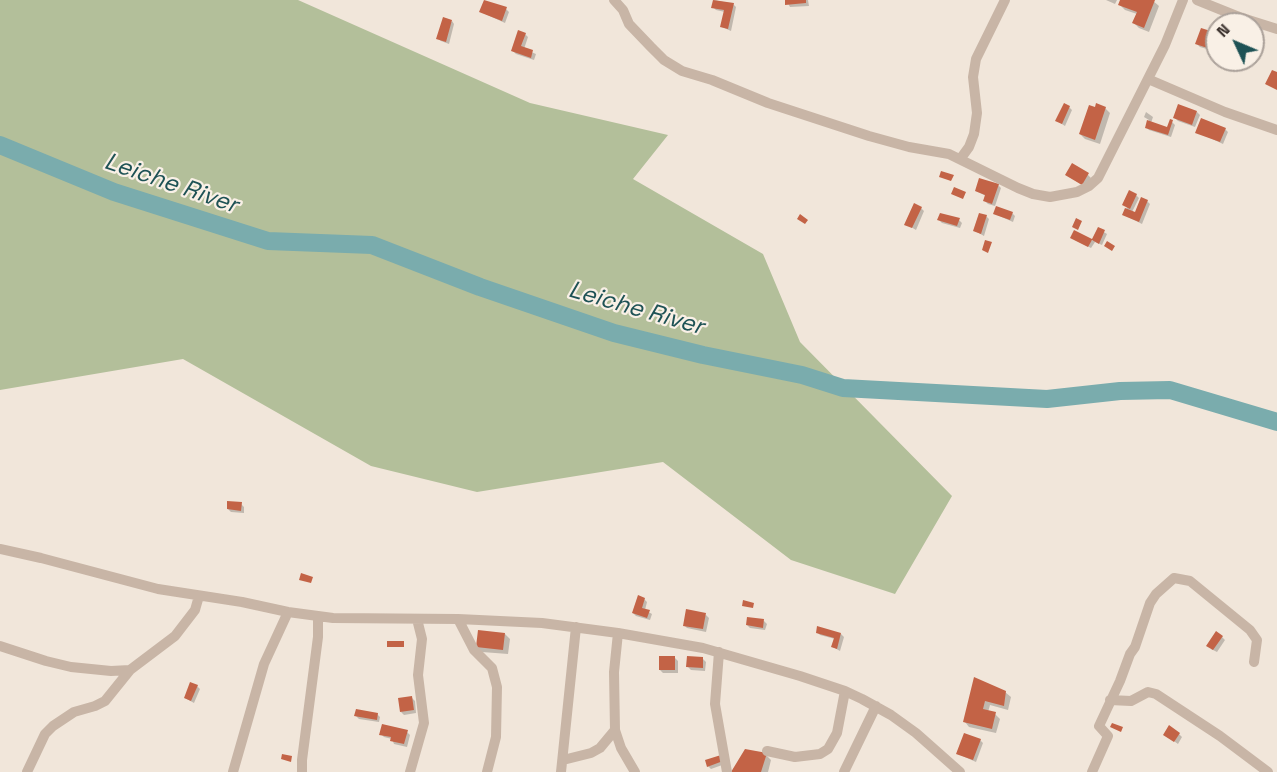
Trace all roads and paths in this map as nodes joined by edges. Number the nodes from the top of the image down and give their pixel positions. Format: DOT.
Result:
graph roads {
  1 [pos="614,0"];
  2 [pos="1005,0"];
  3 [pos="1183,0"];
  4 [pos="1197,0"];
  5 [pos="1277,29"];
  6 [pos="1148,79"];
  7 [pos="1277,130"];
  8 [pos="961,158"];
  9 [pos="0,549"];
  10 [pos="199,596"];
  11 [pos="288,612"];
  12 [pos="318,616"];
  13 [pos="417,619"];
  14 [pos="458,619"];
  15 [pos="576,627"];
  16 [pos="618,633"];
  17 [pos="0,646"];
  18 [pos="719,652"];
  19 [pos="1254,662"];
  20 [pos="130,670"];
  21 [pos="845,691"];
  22 [pos="1110,700"];
  23 [pos="876,706"];
  24 [pos="615,730"];
  25 [pos="767,751"];
  26 [pos="562,760"];
  27 [pos="28,772"];
  28 [pos="233,772"];
  29 [pos="302,772"];
  30 [pos="410,772"];
  31 [pos="487,772"];
  32 [pos="561,772"];
  33 [pos="635,772"];
  34 [pos="727,772"];
  35 [pos="844,772"];
  36 [pos="960,772"];
  37 [pos="1092,772"];
  38 [pos="1268,772"];
  1 -- 8 [label="street"];
  2 -- 8 [label="street"];
  3 -- 6 [label="street"];
  4 -- 5 [label="street"];
  6 -- 7 [label="street"];
  6 -- 8 [label="street"];
  9 -- 10 [label="street"];
  10 -- 11 [label="street"];
  10 -- 20 [label="street"];
  11 -- 12 [label="street"];
  11 -- 28 [label="street"];
  12 -- 13 [label="street"];
  12 -- 29 [label="street"];
  13 -- 14 [label="street"];
  13 -- 30 [label="street"];
  14 -- 15 [label="street"];
  14 -- 31 [label="street"];
  15 -- 16 [label="street"];
  15 -- 26 [label="street"];
  16 -- 18 [label="street"];
  16 -- 24 [label="street"];
  17 -- 20 [label="street"];
  18 -- 21 [label="street"];
  18 -- 34 [label="street"];
  19 -- 22 [label="street"];
  20 -- 27 [label="street"];
  21 -- 23 [label="street"];
  21 -- 25 [label="street"];
  22 -- 37 [label="street"];
  22 -- 38 [label="street"];
  23 -- 35 [label="street"];
  23 -- 36 [label="street"];
  24 -- 26 [label="street"];
  24 -- 33 [label="street"];
  26 -- 32 [label="street"];
}
